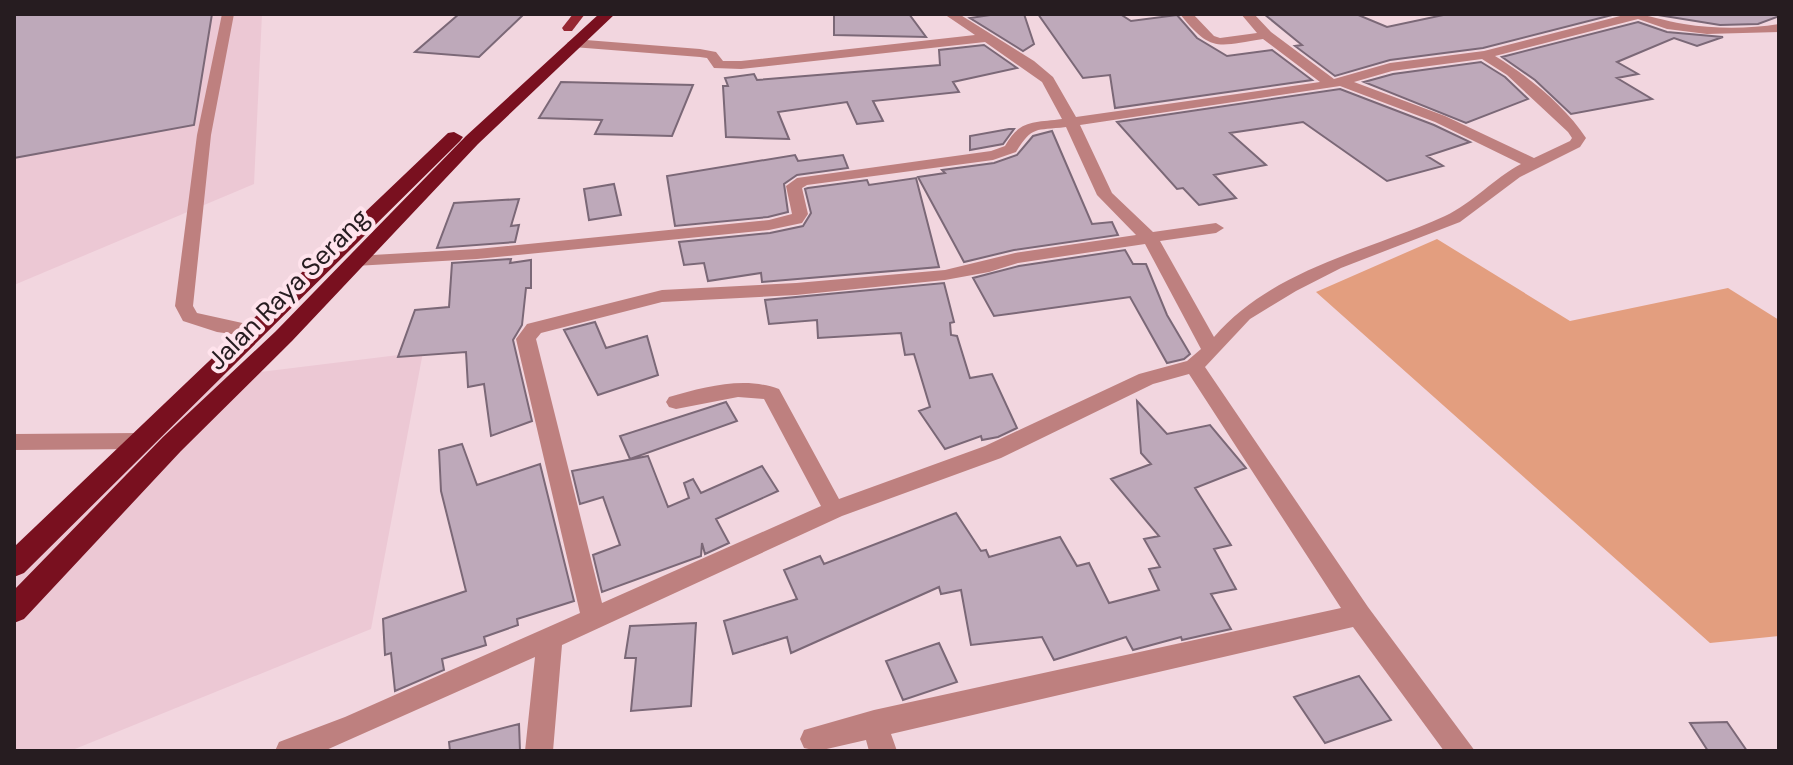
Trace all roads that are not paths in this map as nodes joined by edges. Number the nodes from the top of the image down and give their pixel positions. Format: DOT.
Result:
graph roads {
  1 [pos="228,14"];
  2 [pos="609,14"];
  3 [pos="950,14"];
  4 [pos="1186,14"];
  5 [pos="1247,14"];
  6 [pos="1639,14"];
  7 [pos="579,26"];
  8 [pos="1779,28"];
  9 [pos="1266,35"];
  10 [pos="984,38"];
  11 [pos="1484,55"];
  12 [pos="1336,82"];
  13 [pos="1072,124"];
  14 [pos="1533,164"];
  15 [pos="1216,228"];
  16 [pos="1151,240"];
  17 [pos="355,261"];
  18 [pos="253,331"];
  19 [pos="284,336"];
  20 [pos="1203,359"];
  21 [pos="676,402"];
  22 [pos="139,441"];
  23 [pos="14,442"];
  24 [pos="172,444"];
  25 [pos="834,510"];
  26 [pos="14,565"];
  27 [pos="14,610"];
  28 [pos="1359,615"];
  29 [pos="594,619"];
  30 [pos="550,639"];
  31 [pos="874,723"];
  32 [pos="814,739"];
  33 [pos="289,751"];
  34 [pos="539,751"];
  35 [pos="883,751"];
  36 [pos="1461,751"];
  1 -- 18 [label="street"];
  2 -- 7 [label="highway, Jalan Raya Serang"];
  3 -- 10 [label="street"];
  4 -- 9 [label="street"];
  5 -- 9 [label="street"];
  6 -- 8 [label="street"];
  6 -- 11 [label="street"];
  7 -- 10 [label="street"];
  7 -- 17 [label="highway, Jalan Raya Serang"];
  7 -- 18 [label="highway, Jalan Raya Serang"];
  9 -- 12 [label="street"];
  10 -- 13 [label="street"];
  11 -- 12 [label="street"];
  11 -- 14 [label="street"];
  12 -- 13 [label="street"];
  12 -- 14 [label="street"];
  13 -- 16 [label="street"];
  13 -- 17 [label="street"];
  14 -- 20 [label="street"];
  15 -- 16 [label="street"];
  16 -- 20 [label="street"];
  16 -- 29 [label="street"];
  17 -- 19 [label="highway, Jalan Raya Serang"];
  18 -- 19 [label="highway"];
  18 -- 22 [label="highway, Jalan Raya Serang"];
  19 -- 24 [label="highway, Jalan Raya Serang"];
  20 -- 25 [label="street"];
  20 -- 28 [label="street"];
  21 -- 25 [label="street"];
  22 -- 23 [label="street"];
  22 -- 24 [label="highway"];
  22 -- 26 [label="highway, Jalan Raya Serang"];
  24 -- 27 [label="highway, Jalan Raya Serang"];
  25 -- 29 [label="street"];
  28 -- 31 [label="street"];
  28 -- 36 [label="street"];
  29 -- 30 [label="street"];
  30 -- 33 [label="street"];
  30 -- 34 [label="street"];
  31 -- 32 [label="street"];
  31 -- 35 [label="street"];
}
